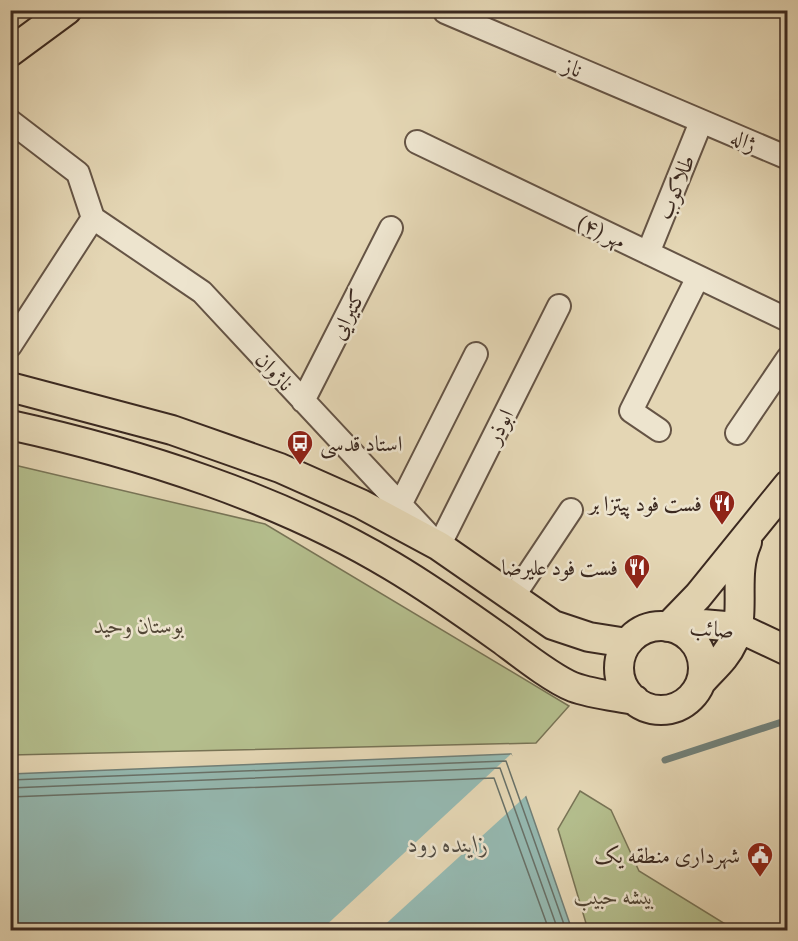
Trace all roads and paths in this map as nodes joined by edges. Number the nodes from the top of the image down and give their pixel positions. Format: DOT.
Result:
graph roads {
  1 [pos="67,10"];
  2 [pos="445,12"];
  3 [pos="10,52"];
  4 [pos="10,121"];
  5 [pos="701,122"];
  6 [pos="417,142"];
  7 [pos="788,158"];
  8 [pos="93,218"];
  9 [pos="391,228"];
  10 [pos="648,253"];
  11 [pos="698,277"];
  12 [pos="559,306"];
  13 [pos="788,320"];
  14 [pos="10,346"];
  15 [pos="476,354"];
  16 [pos="788,358"];
  17 [pos="10,387"];
  18 [pos="303,401"];
  19 [pos="10,425"];
  20 [pos="659,430"];
  21 [pos="736,433"];
  22 [pos="788,485"];
  23 [pos="400,505"];
  24 [pos="571,510"];
  25 [pos="752,528"];
  26 [pos="439,546"];
  27 [pos="513,597"];
  28 [pos="668,627"];
  29 [pos="737,627"];
  30 [pos="627,643"];
  31 [pos="788,651"];
  32 [pos="701,682"];
  33 [pos="635,700"];
  1 -- 3 [label="main road"];
  2 -- 5 [label="street, ناز"];
  4 -- 8 [label="street"];
  5 -- 7 [label="street, ژاله"];
  5 -- 10 [label="street, طلاکوب"];
  6 -- 10 [label="street, مهر (۴)"];
  8 -- 14 [label="street"];
  8 -- 18 [label="street, ناژوان"];
  9 -- 18 [label="street, کتیرایی"];
  10 -- 11 [label="street, مهر (۴)"];
  11 -- 13 [label="street, مهر (۴)"];
  11 -- 20 [label="street"];
  12 -- 26 [label="street, ابوذر"];
  15 -- 23 [label="street"];
  16 -- 21 [label="street"];
  17 -- 26 [label="main road"];
  18 -- 23 [label="street, ناژوان"];
  19 -- 33 [label="main road"];
  22 -- 25 [label="main road"];
  23 -- 26 [label="street, ناژوان"];
  24 -- 27 [label="street"];
  25 -- 28 [label="main road"];
  25 -- 29 [label="main road"];
  26 -- 27 [label="main road"];
  27 -- 30 [label="main road"];
  28 -- 29 [label="main road, صائب"];
  28 -- 30 [label="main road"];
  28 -- 32 [label="main road"];
  29 -- 31 [label="main road, صائب"];
  29 -- 32 [label="main road"];
  30 -- 33 [label="main road"];
  32 -- 33 [label="main road"];
}
